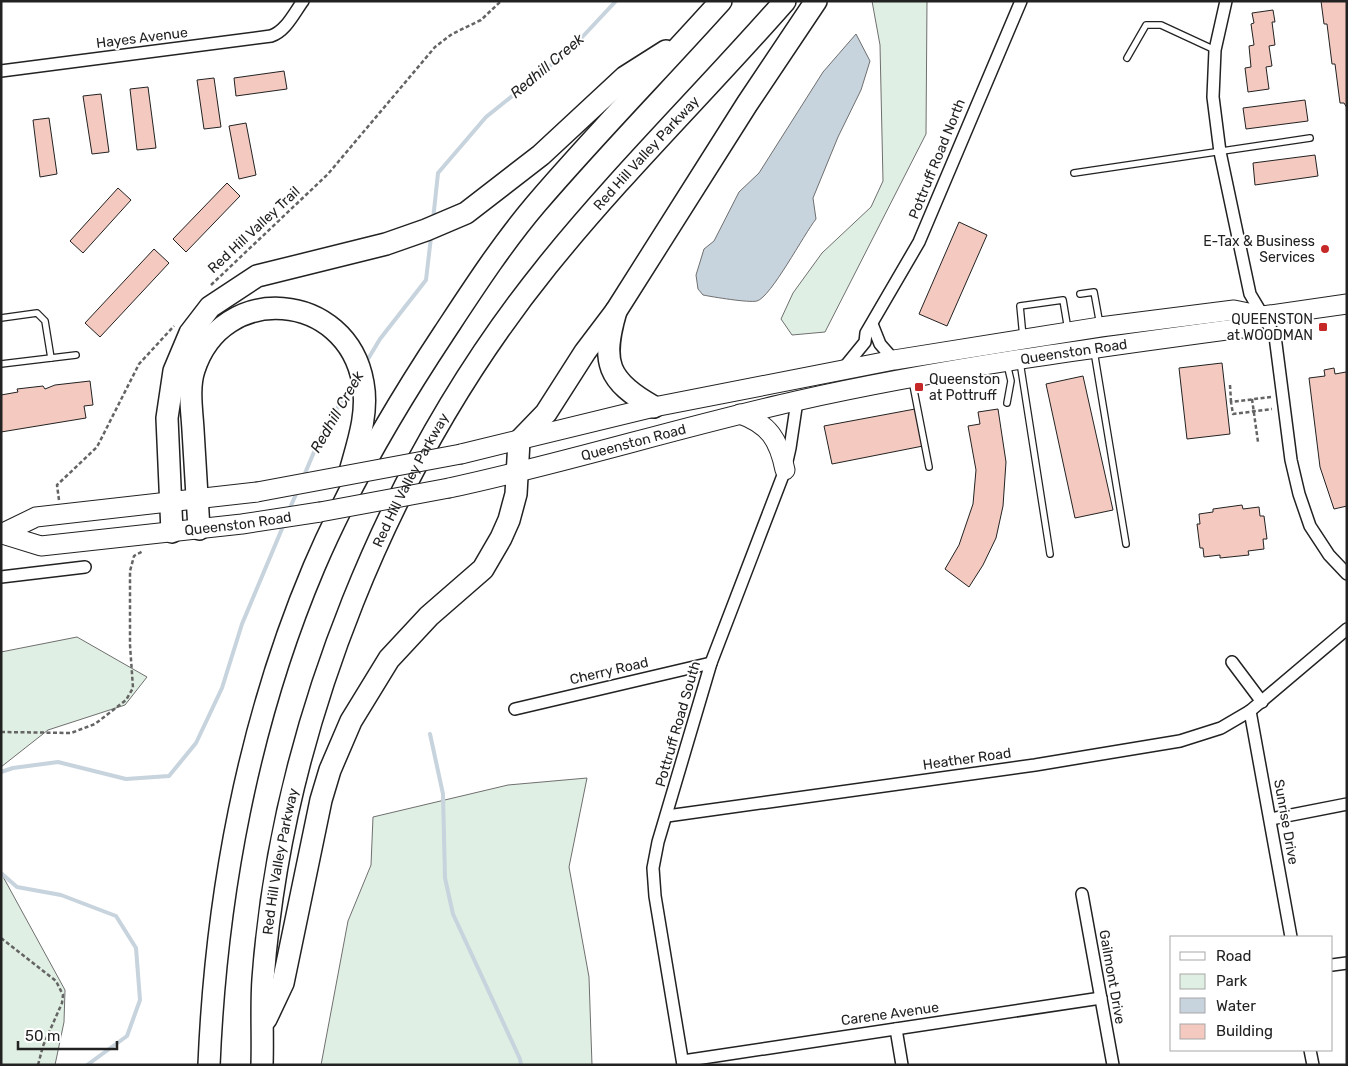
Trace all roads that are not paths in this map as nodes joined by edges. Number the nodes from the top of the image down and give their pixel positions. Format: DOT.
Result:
graph roads {
  1 [pos="303,1"];
  2 [pos="721,1"];
  3 [pos="785,1"];
  4 [pos="816,1"];
  5 [pos="1021,1"];
  6 [pos="1226,1"];
  7 [pos="689,36"];
  8 [pos="1215,50"];
  9 [pos="1127,58"];
  10 [pos="1,71"];
  11 [pos="1310,138"];
  12 [pos="1220,152"];
  13 [pos="1074,173"];
  14 [pos="1080,294"];
  15 [pos="1347,304"];
  16 [pos="616,311"];
  17 [pos="1263,316"];
  18 [pos="1,318"];
  19 [pos="872,324"];
  20 [pos="1100,327"];
  21 [pos="1068,332"];
  22 [pos="1023,340"];
  23 [pos="1094,348"];
  24 [pos="76,355"];
  25 [pos="51,358"];
  26 [pos="894,360"];
  27 [pos="1013,361"];
  28 [pos="1,364"];
  29 [pos="842,370"];
  30 [pos="911,378"];
  31 [pos="797,401"];
  32 [pos="1007,404"];
  33 [pos="654,407"];
  34 [pos="740,414"];
  35 [pos="519,441"];
  36 [pos="929,467"];
  37 [pos="784,470"];
  38 [pos="517,473"];
  39 [pos="197,499"];
  40 [pos="170,501"];
  41 [pos="338,516"];
  42 [pos="199,529"];
  43 [pos="172,532"];
  44 [pos="1,534"];
  45 [pos="1126,544"];
  46 [pos="1050,554"];
  47 [pos="85,567"];
  48 [pos="1347,574"];
  49 [pos="1,577"];
  50 [pos="1347,630"];
  51 [pos="1232,662"];
  52 [pos="711,663"];
  53 [pos="1262,702"];
  54 [pos="515,709"];
  55 [pos="1250,711"];
  56 [pos="1347,804"];
  57 [pos="667,816"];
  58 [pos="1271,819"];
  59 [pos="1082,894"];
  60 [pos="1291,936"];
  61 [pos="1347,963"];
  62 [pos="1333,965"];
  63 [pos="1101,998"];
  64 [pos="263,1026"];
  65 [pos="896,1028"];
  66 [pos="1310,1051"];
  67 [pos="683,1063"];
  68 [pos="209,1065"];
  69 [pos="262,1065"];
  70 [pos="902,1065"];
  71 [pos="1113,1065"];
  72 [pos="1313,1065"];
  1 -- 10 [label="street, Hayes Avenue"];
  2 -- 7 [label="highway"];
  3 -- 64 [label="highway, Red Hill Valley Parkway"];
  4 -- 16 [label="highway"];
  5 -- 19 [label="street, Pottruff Road North"];
  6 -- 8 [label="street"];
  7 -- 40 [label="highway"];
  7 -- 41 [label="highway"];
  8 -- 9 [label="lane"];
  8 -- 12 [label="street"];
  11 -- 12 [label="lane"];
  12 -- 13 [label="lane"];
  12 -- 17 [label="street"];
  14 -- 20 [label="lane"];
  15 -- 17 [label="main road, Queenston Road"];
  16 -- 33 [label="highway"];
  16 -- 35 [label="highway"];
  17 -- 20 [label="main road, Queenston Road"];
  17 -- 23 [label="main road, Queenston Road"];
  17 -- 48 [label="street"];
  18 -- 25 [label="lane"];
  19 -- 26 [label="street"];
  19 -- 29 [label="street, Pottruff Road North"];
  20 -- 21 [label="main road, Queenston Road"];
  21 -- 22 [label="main road, Queenston Road"];
  21 -- 22 [label="lane"];
  22 -- 26 [label="main road, Queenston Road"];
  23 -- 27 [label="main road, Queenston Road"];
  23 -- 45 [label="lane"];
  24 -- 25 [label="lane"];
  25 -- 28 [label="lane"];
  26 -- 29 [label="main road, Queenston Road"];
  27 -- 30 [label="main road, Queenston Road"];
  27 -- 32 [label="lane"];
  27 -- 46 [label="lane"];
  29 -- 33 [label="main road, Queenston Road"];
  30 -- 31 [label="main road, Queenston Road"];
  30 -- 36 [label="lane"];
  31 -- 34 [label="main road, Queenston Road"];
  31 -- 37 [label="street, Pottruff Road South"];
  33 -- 35 [label="main road, Queenston Road"];
  34 -- 37 [label="main road"];
  34 -- 38 [label="main road, Queenston Road"];
  35 -- 38 [label="highway"];
  35 -- 39 [label="main road, Queenston Road, bridge"];
  37 -- 52 [label="street, Pottruff Road South"];
  38 -- 42 [label="main road, Queenston Road, bridge"];
  38 -- 64 [label="highway"];
  39 -- 40 [label="main road, Queenston Road"];
  39 -- 41 [label="highway"];
  39 -- 42 [label="highway"];
  40 -- 43 [label="highway"];
  40 -- 44 [label="main road, Queenston Road"];
  41 -- 68 [label="highway"];
  42 -- 43 [label="main road, Queenston Road"];
  43 -- 44 [label="main road, Queenston Road"];
  47 -- 49 [label="street"];
  50 -- 53 [label="street, Heather Road"];
  51 -- 53 [label="street"];
  52 -- 54 [label="street, Cherry Road"];
  52 -- 57 [label="street, Pottruff Road South"];
  53 -- 55 [label="street, Heather Road"];
  55 -- 57 [label="street, Heather Road"];
  55 -- 58 [label="street, Sunrise Drive"];
  56 -- 58 [label="street"];
  57 -- 67 [label="street, Pottruff Road South"];
  58 -- 60 [label="street, Sunrise Drive"];
  59 -- 63 [label="street, Gailmont Drive"];
  61 -- 62 [label="street"];
  63 -- 65 [label="street, Carene Avenue"];
  63 -- 71 [label="street, Gailmont Drive"];
  64 -- 69 [label="highway, Red Hill Valley Parkway"];
  65 -- 67 [label="street, Carene Avenue"];
  65 -- 70 [label="street"];
  66 -- 72 [label="street"];
}
